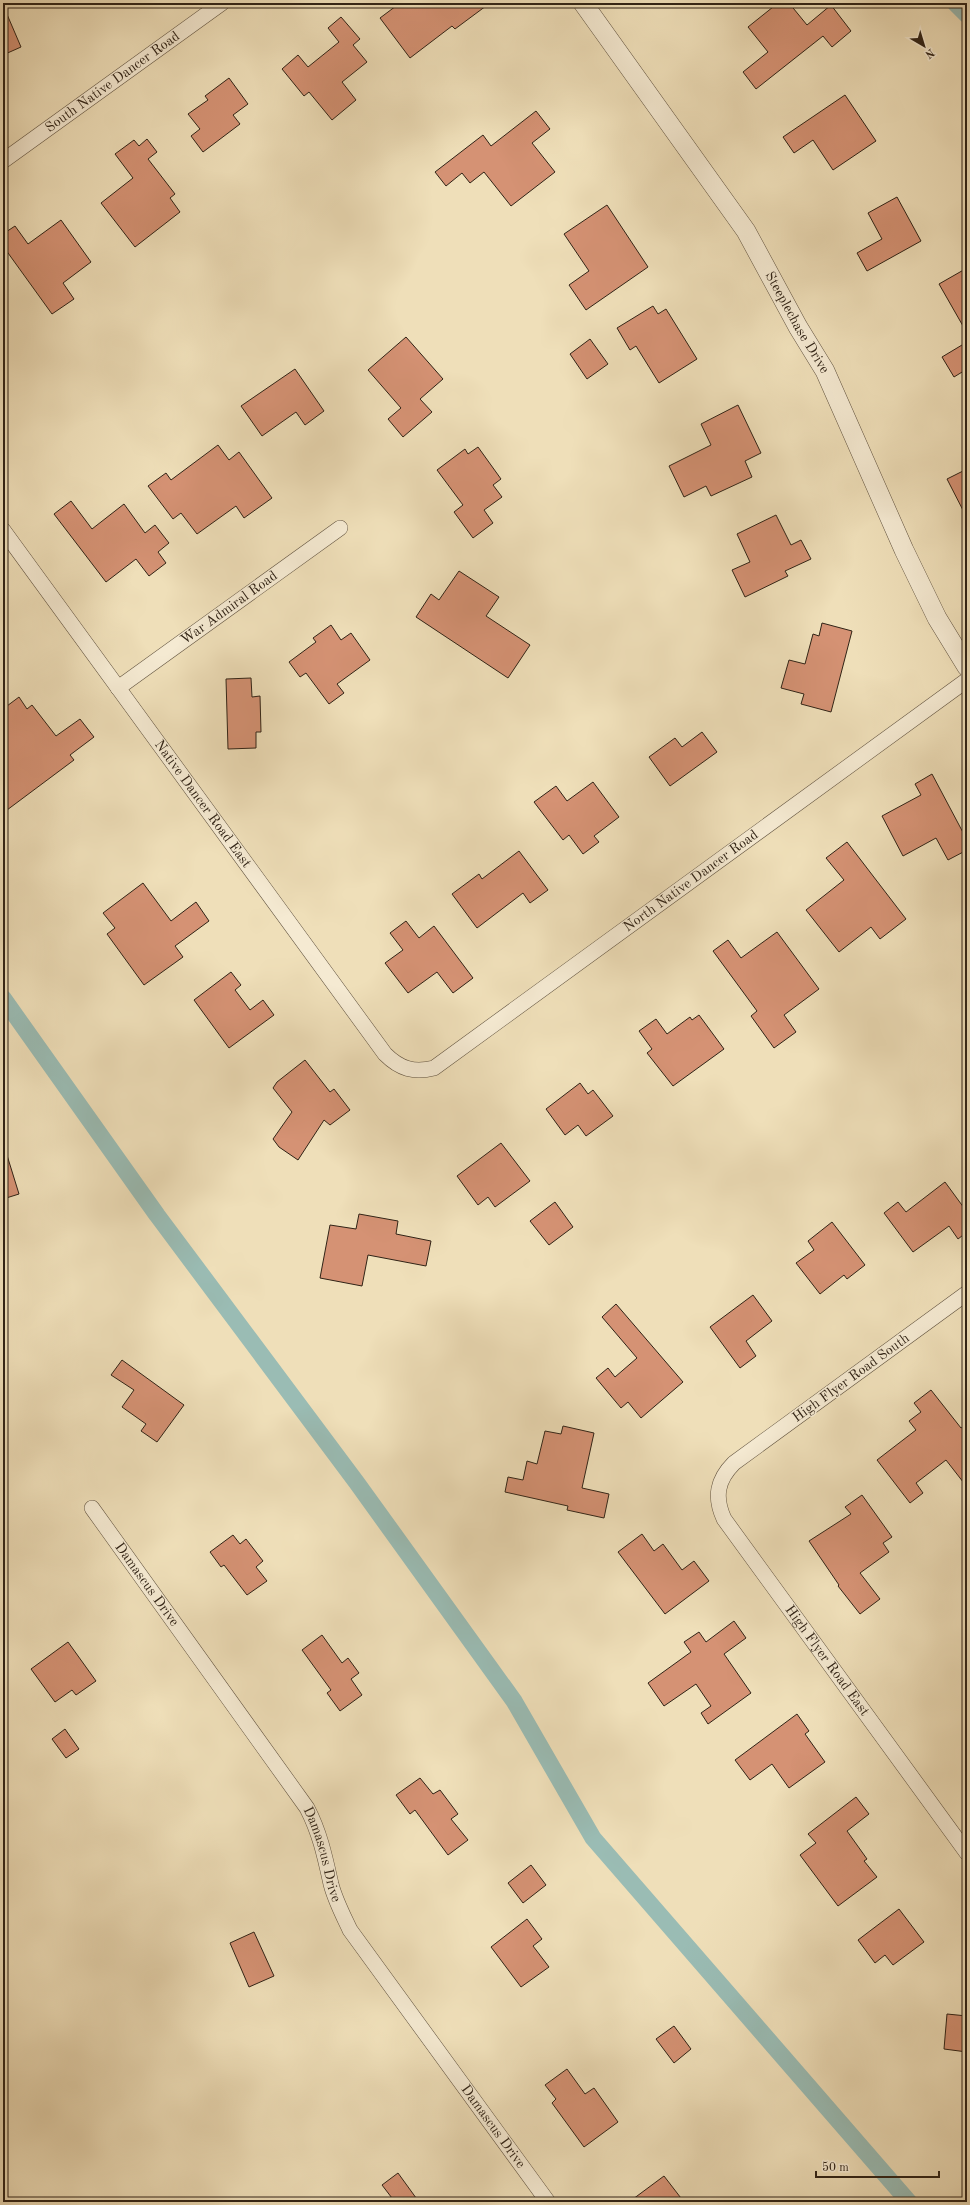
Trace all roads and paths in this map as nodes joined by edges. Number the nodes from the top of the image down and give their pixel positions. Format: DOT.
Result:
graph roads {
  1 [pos="222,3"];
  2 [pos="583,3"];
  3 [pos="3,161"];
  4 [pos="340,528"];
  5 [pos="3,530"];
  6 [pos="967,667"];
  7 [pos="967,680"];
  8 [pos="118,688"];
  9 [pos="410,1070"];
  10 [pos="967,1293"];
  11 [pos="734,1463"];
  12 [pos="92,1508"];
  13 [pos="967,1853"];
  14 [pos="548,2202"];
  1 -- 3 [label="street, South Native Dancer Road"];
  2 -- 6 [label="street, Steeplechase Drive"];
  4 -- 8 [label="street, War Admiral Road"];
  5 -- 8 [label="street, Native Dancer Road East"];
  7 -- 9 [label="street, North Native Dancer Road"];
  8 -- 9 [label="street, Native Dancer Road East"];
  10 -- 11 [label="street, High Flyer Road South"];
  11 -- 13 [label="street, High Flyer Road East"];
  12 -- 14 [label="street, Damascus Drive"];
}
